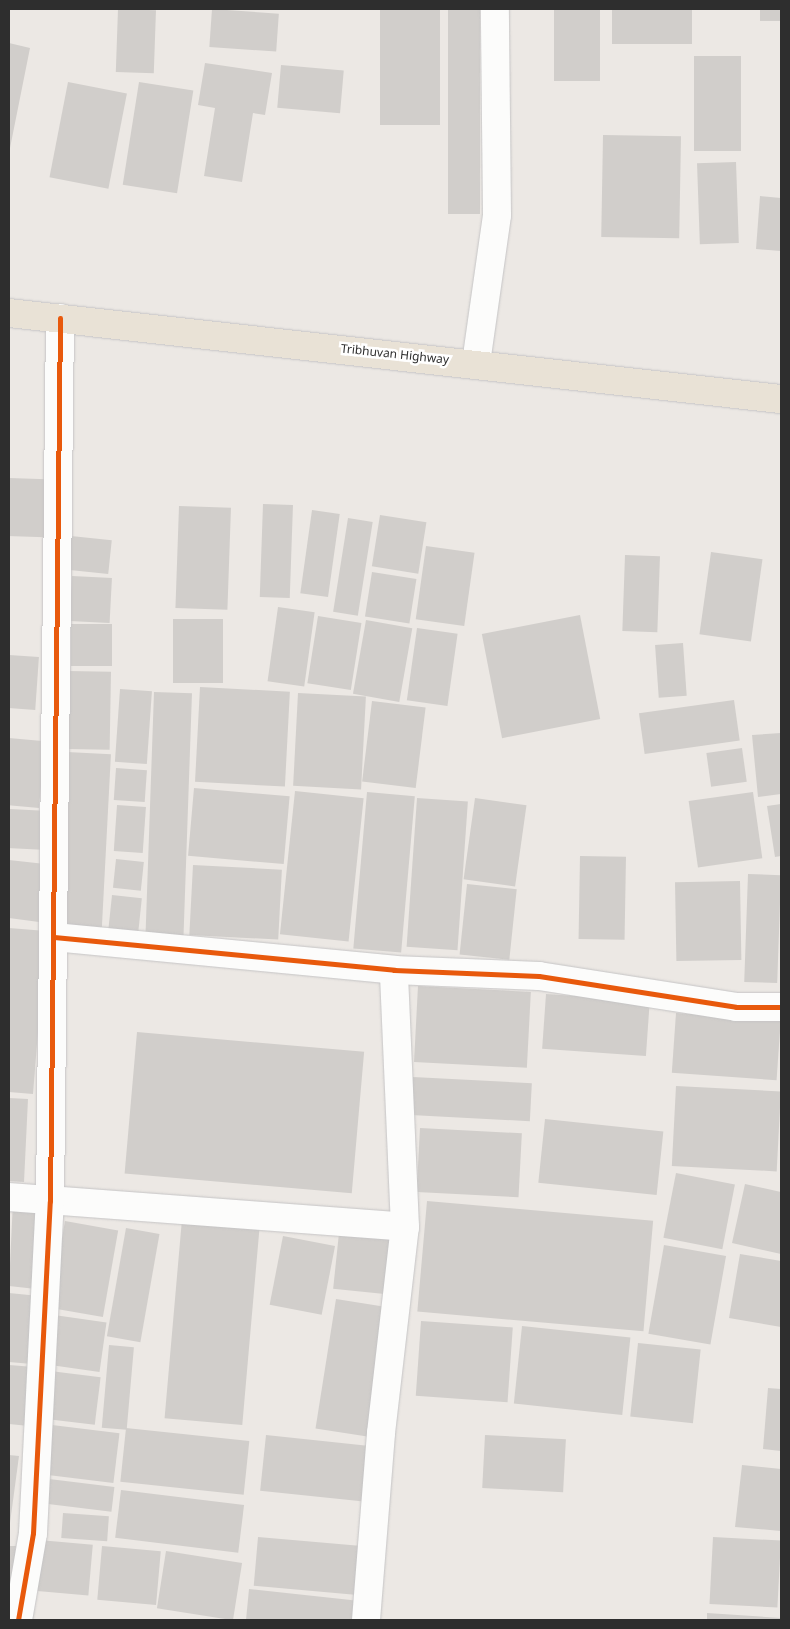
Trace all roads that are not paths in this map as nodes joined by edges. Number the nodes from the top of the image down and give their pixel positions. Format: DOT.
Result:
graph roads {
  1 [pos="495,9"];
  2 [pos="9,313"];
  3 [pos="60,318"];
  4 [pos="476,363"];
  5 [pos="781,399"];
  6 [pos="54,937"];
  7 [pos="394,970"];
  8 [pos="781,1007"];
  9 [pos="9,1196"];
  10 [pos="50,1201"];
  11 [pos="405,1227"];
  12 [pos="18,1620"];
  13 [pos="366,1620"];
  1 -- 4 [label="street"];
  2 -- 3 [label="highway, Tribhuvan Highway"];
  3 -- 4 [label="highway, Tribhuvan Highway"];
  3 -- 6 [label="street"];
  4 -- 5 [label="highway, Tribhuvan Highway"];
  6 -- 7 [label="street"];
  6 -- 10 [label="street"];
  7 -- 8 [label="street"];
  7 -- 11 [label="street"];
  9 -- 10 [label="street"];
  10 -- 11 [label="street"];
  10 -- 12 [label="street"];
  11 -- 13 [label="street"];
}
